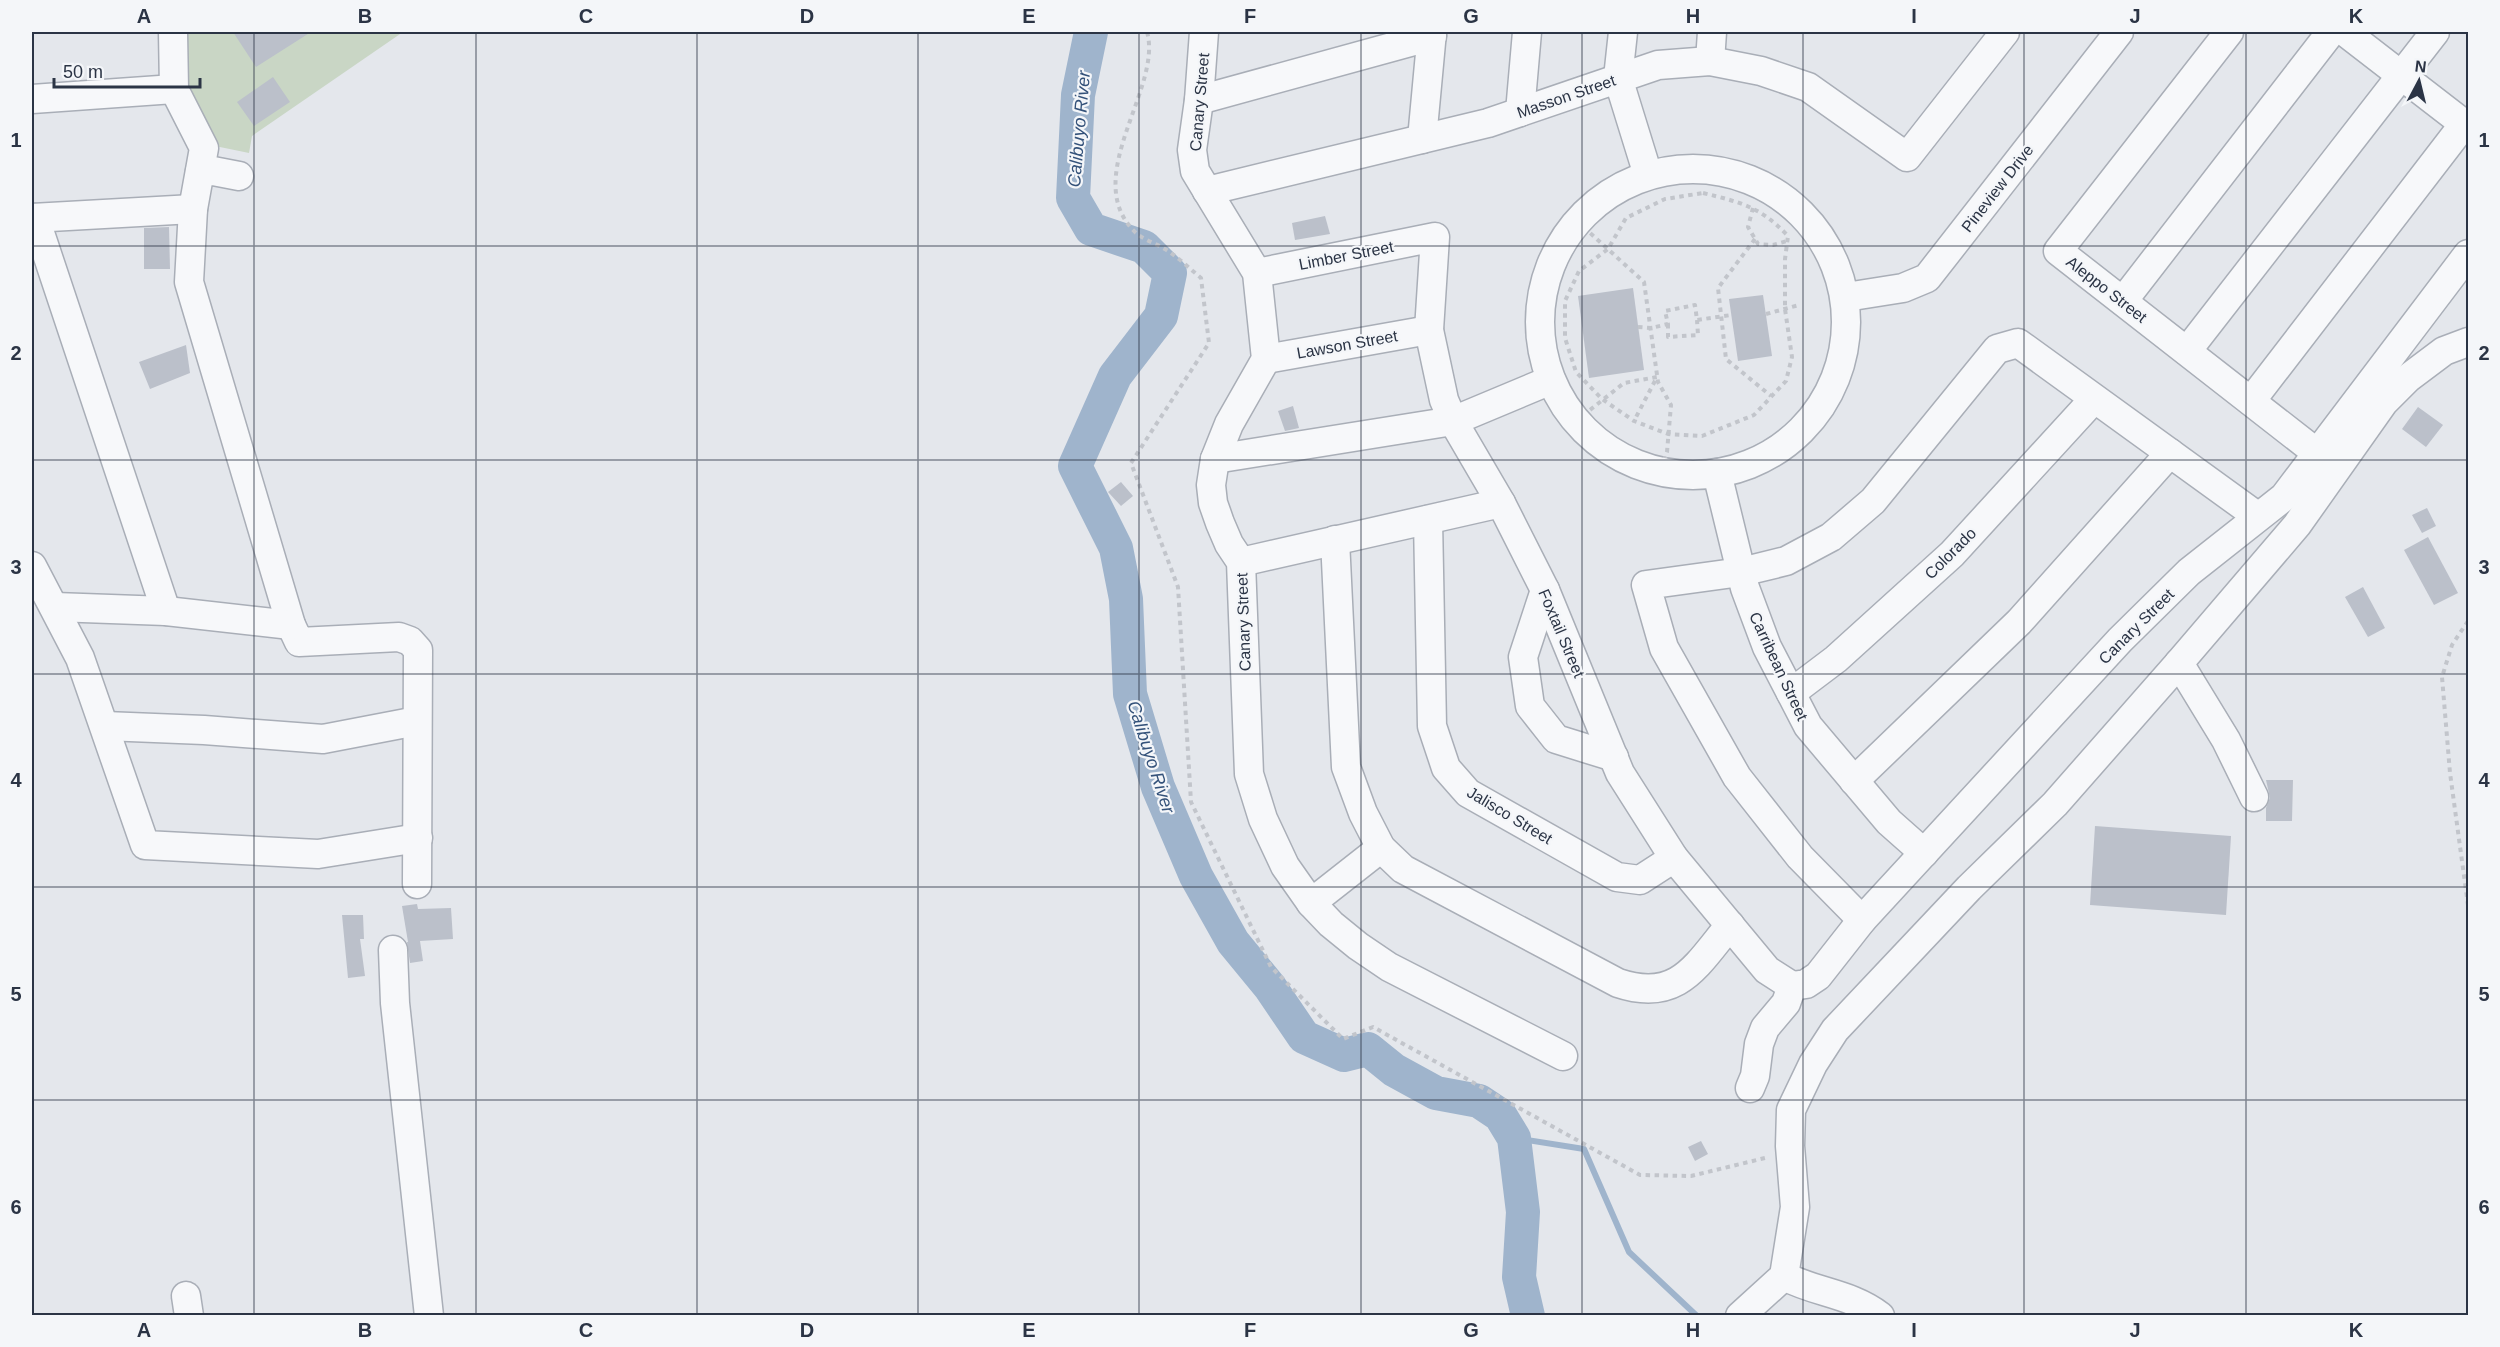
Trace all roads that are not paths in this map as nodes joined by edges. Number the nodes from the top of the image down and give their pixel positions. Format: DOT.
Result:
graph roads {
  1 [pos="173,32"];
  2 [pos="1204,32"];
  3 [pos="1527,32"];
  4 [pos="1623,32"];
  5 [pos="1712,32"];
  6 [pos="2005,32"];
  7 [pos="2119,32"];
  8 [pos="2229,32"];
  9 [pos="2331,32"];
  10 [pos="2346,32"];
  11 [pos="2434,32"];
  12 [pos="1432,34"];
  13 [pos="1710,61"];
  14 [pos="2402,75"];
  15 [pos="1618,78"];
  16 [pos="174,89"];
  17 [pos="32,99"];
  18 [pos="1199,100"];
  19 [pos="1520,112"];
  20 [pos="2466,125"];
  21 [pos="1422,139"];
  22 [pos="200,172"];
  23 [pos="1648,175"];
  24 [pos="239,176"];
  25 [pos="1207,191"];
  26 [pos="193,209"];
  27 [pos="33,218"];
  28 [pos="1435,237"];
  29 [pos="2469,254"];
  30 [pos="1257,273"];
  31 [pos="1846,297"];
  32 [pos="2123,301"];
  33 [pos="1429,330"];
  34 [pos="2469,342"];
  35 [pos="2187,351"];
  36 [pos="1266,359"];
  37 [pos="1551,380"];
  38 [pos="2094,399"];
  39 [pos="2251,401"];
  40 [pos="1453,421"];
  41 [pos="2170,453"];
  42 [pos="2317,453"];
  43 [pos="1215,459"];
  44 [pos="1717,473"];
  45 [pos="1501,503"];
  46 [pos="2257,516"];
  47 [pos="1428,520"];
  48 [pos="1335,540"];
  49 [pos="1240,562"];
  50 [pos="32,566"];
  51 [pos="1741,572"];
  52 [pos="1545,590"];
  53 [pos="55,607"];
  54 [pos="166,611"];
  55 [pos="291,625"];
  56 [pos="2179,663"];
  57 [pos="1791,693"];
  58 [pos="417,721"];
  59 [pos="105,726"];
  60 [pos="1614,757"];
  61 [pos="1854,781"];
  62 [pos="2254,797"];
  63 [pos="418,838"];
  64 [pos="1382,848"];
  65 [pos="1924,853"];
  66 [pos="1674,858"];
  67 [pos="417,884"];
  68 [pos="1311,903"];
  69 [pos="1862,921"];
  70 [pos="1730,925"];
  71 [pos="393,950"];
  72 [pos="1791,986"];
  73 [pos="1563,1056"];
  74 [pos="1750,1088"];
  75 [pos="1780,1280"];
  76 [pos="429,1316"];
  77 [pos="1740,1316"];
  78 [pos="1880,1316"];
  1 -- 16 [label="street"];
  2 -- 18 [label="street, Canary Street"];
  3 -- 19 [label="street"];
  4 -- 15 [label="street"];
  5 -- 13 [label="street"];
  6 -- 13 [label="street, Masson Street"];
  7 -- 31 [label="street, Pineview Drive"];
  8 -- 32 [label="street, Aleppo Street"];
  9 -- 32 [label="street"];
  10 -- 14 [label="street"];
  11 -- 14 [label="street"];
  12 -- 18 [label="street"];
  12 -- 21 [label="street"];
  13 -- 15 [label="street, Masson Street"];
  14 -- 20 [label="street"];
  14 -- 35 [label="street"];
  15 -- 19 [label="street, Masson Street"];
  15 -- 23 [label="street"];
  16 -- 17 [label="street"];
  16 -- 22 [label="street"];
  18 -- 25 [label="street, Canary Street"];
  19 -- 21 [label="street, Masson Street"];
  20 -- 39 [label="street"];
  21 -- 25 [label="street, Masson Street"];
  22 -- 24 [label="street"];
  22 -- 26 [label="street"];
  23 -- 31 [label="street"];
  23 -- 37 [label="street"];
  25 -- 30 [label="street, Canary Street"];
  26 -- 27 [label="street"];
  26 -- 55 [label="street"];
  27 -- 54 [label="street"];
  28 -- 30 [label="street, Limber Street"];
  28 -- 33 [label="street, Foxtail Street"];
  29 -- 42 [label="street, Canary Street"];
  30 -- 36 [label="street, Canary Street"];
  31 -- 44 [label="street"];
  32 -- 35 [label="street, Aleppo Street"];
  33 -- 36 [label="street, Lawson Street"];
  33 -- 40 [label="street, Foxtail Street"];
  34 -- 56 [label="street"];
  35 -- 39 [label="street, Aleppo Street"];
  36 -- 43 [label="street, Canary Street"];
  37 -- 40 [label="street"];
  37 -- 44 [label="street"];
  38 -- 41 [label="street"];
  38 -- 51 [label="street"];
  38 -- 57 [label="street, Colorado"];
  39 -- 42 [label="street, Aleppo Street"];
  40 -- 43 [label="street"];
  40 -- 45 [label="street, Foxtail Street"];
  41 -- 46 [label="street"];
  41 -- 61 [label="street"];
  42 -- 46 [label="street, Canary Street"];
  43 -- 49 [label="street, Canary Street"];
  44 -- 51 [label="street, Carribean Street"];
  45 -- 47 [label="street"];
  45 -- 52 [label="street, Foxtail Street"];
  46 -- 65 [label="street, Canary Street"];
  47 -- 48 [label="street"];
  47 -- 66 [label="street, Jalisco Street"];
  48 -- 49 [label="street"];
  48 -- 64 [label="street"];
  49 -- 68 [label="street, Canary Street"];
  50 -- 53 [label="street"];
  51 -- 57 [label="street, Carribean Street"];
  51 -- 69 [label="street"];
  52 -- 60 [label="street, Foxtail Street"];
  52 -- 60 [label="street"];
  53 -- 54 [label="street"];
  53 -- 59 [label="street"];
  54 -- 55 [label="street"];
  55 -- 58 [label="street"];
  56 -- 62 [label="street"];
  56 -- 75 [label="street"];
  57 -- 61 [label="street, Carribean Street"];
  58 -- 59 [label="street"];
  58 -- 63 [label="street"];
  59 -- 63 [label="street"];
  60 -- 66 [label="street, Foxtail Street"];
  61 -- 65 [label="street, Carribean Street"];
  63 -- 67 [label="street"];
  64 -- 68 [label="street"];
  64 -- 70 [label="street"];
  65 -- 69 [label="street, Canary Street"];
  66 -- 70 [label="street, Foxtail Street"];
  68 -- 73 [label="street, Canary Street"];
  69 -- 72 [label="street, Canary Street"];
  70 -- 72 [label="street, Foxtail Street"];
  71 -- 76 [label="street"];
  72 -- 74 [label="street"];
  75 -- 77 [label="street"];
  75 -- 78 [label="street"];
}
